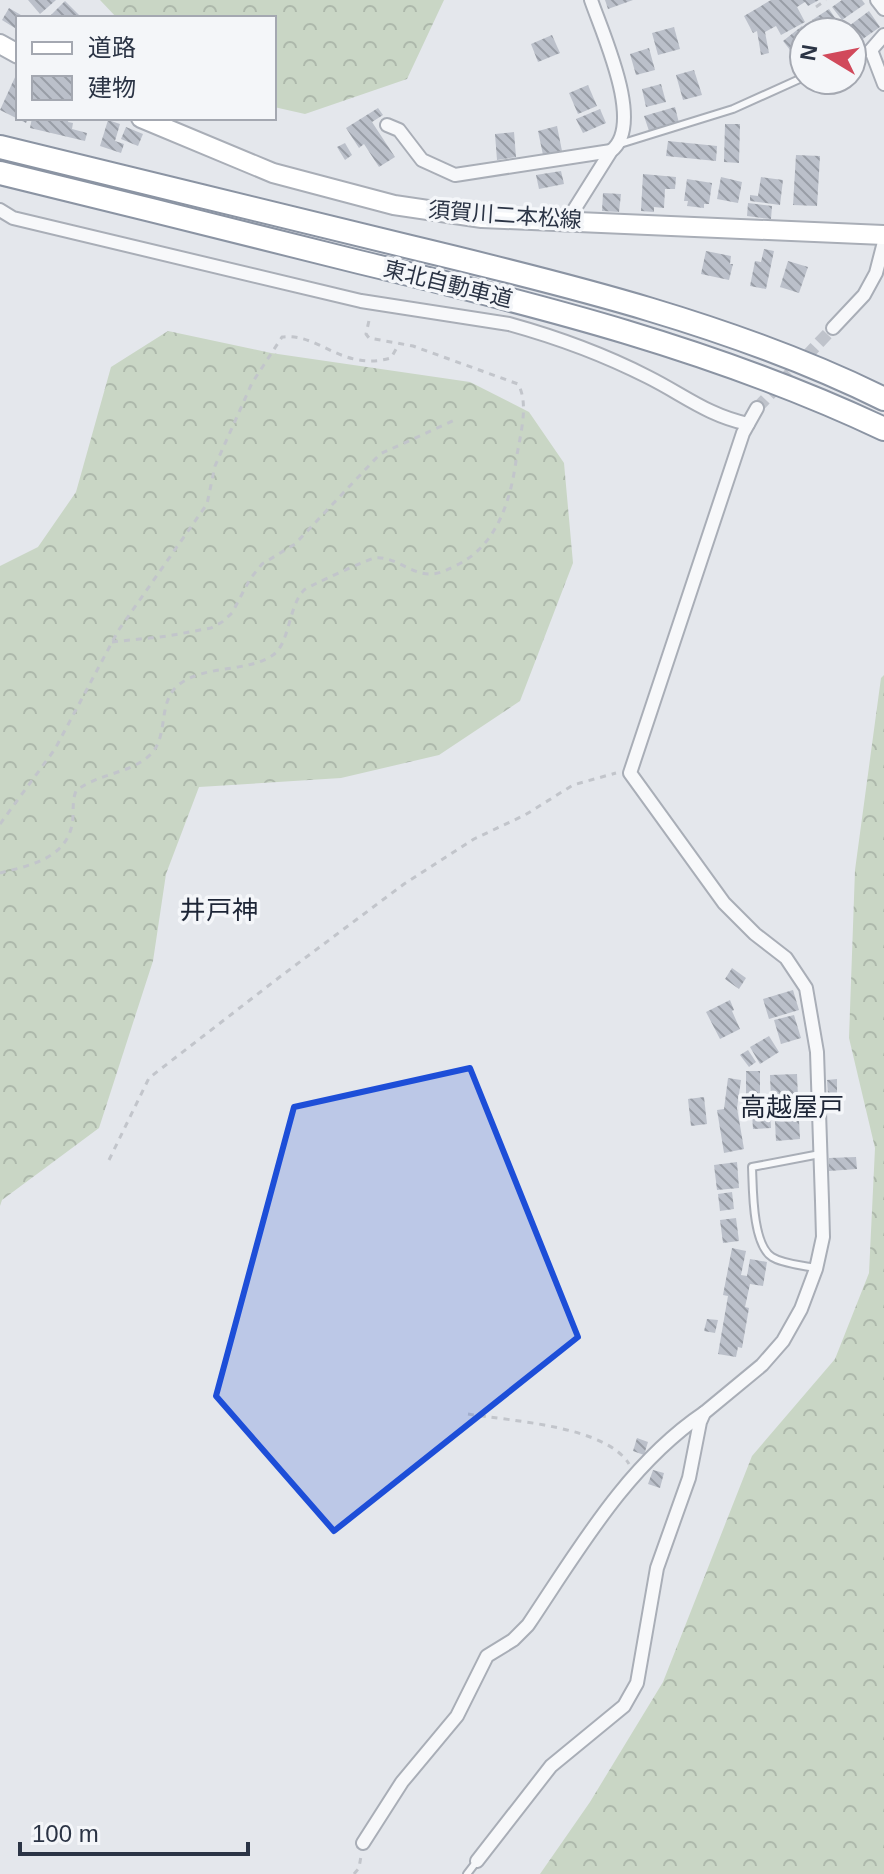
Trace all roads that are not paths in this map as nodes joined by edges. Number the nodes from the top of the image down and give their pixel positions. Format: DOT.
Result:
graph roads {
  1 [pos="591,0"];
  2 [pos="877,0"];
  3 [pos="884,9"];
  4 [pos="884,35"];
  5 [pos="871,50"];
  6 [pos="868,52"];
  7 [pos="788,84"];
  8 [pos="884,84"];
  9 [pos="146,120"];
  10 [pos="387,125"];
  11 [pos="0,147"];
  12 [pos="615,148"];
  13 [pos="0,173"];
  14 [pos="0,210"];
  15 [pos="567,221"];
  16 [pos="884,235"];
  17 [pos="884,242"];
  18 [pos="833,328"];
  19 [pos="884,399"];
  20 [pos="757,408"];
  21 [pos="748,424"];
  22 [pos="884,429"];
  23 [pos="820,1154"];
  24 [pos="816,1269"];
  25 [pos="704,1413"];
  26 [pos="363,1843"];
  27 [pos="477,1861"];
  28 [pos="467,1874"];
  1 -- 12 [label="street"];
  2 -- 3 [label="street"];
  4 -- 5 [label="street"];
  5 -- 6 [label="lane"];
  5 -- 8 [label="street"];
  7 -- 12 [label="lane"];
  9 -- 15 [label="main road, 須賀川二本松線"];
  10 -- 12 [label="street"];
  11 -- 19 [label="highway, 東北自動車道"];
  12 -- 15 [label="street"];
  13 -- 22 [label="highway, 東北自動車道"];
  14 -- 21 [label="street"];
  15 -- 16 [label="main road, 須賀川二本松線"];
  17 -- 18 [label="street"];
  20 -- 21 [label="street"];
  21 -- 23 [label="street"];
  23 -- 24 [label="street"];
  23 -- 24 [label="lane"];
  24 -- 25 [label="street"];
  25 -- 26 [label="street"];
  25 -- 27 [label="street"];
  27 -- 28 [label="lane"];
}
